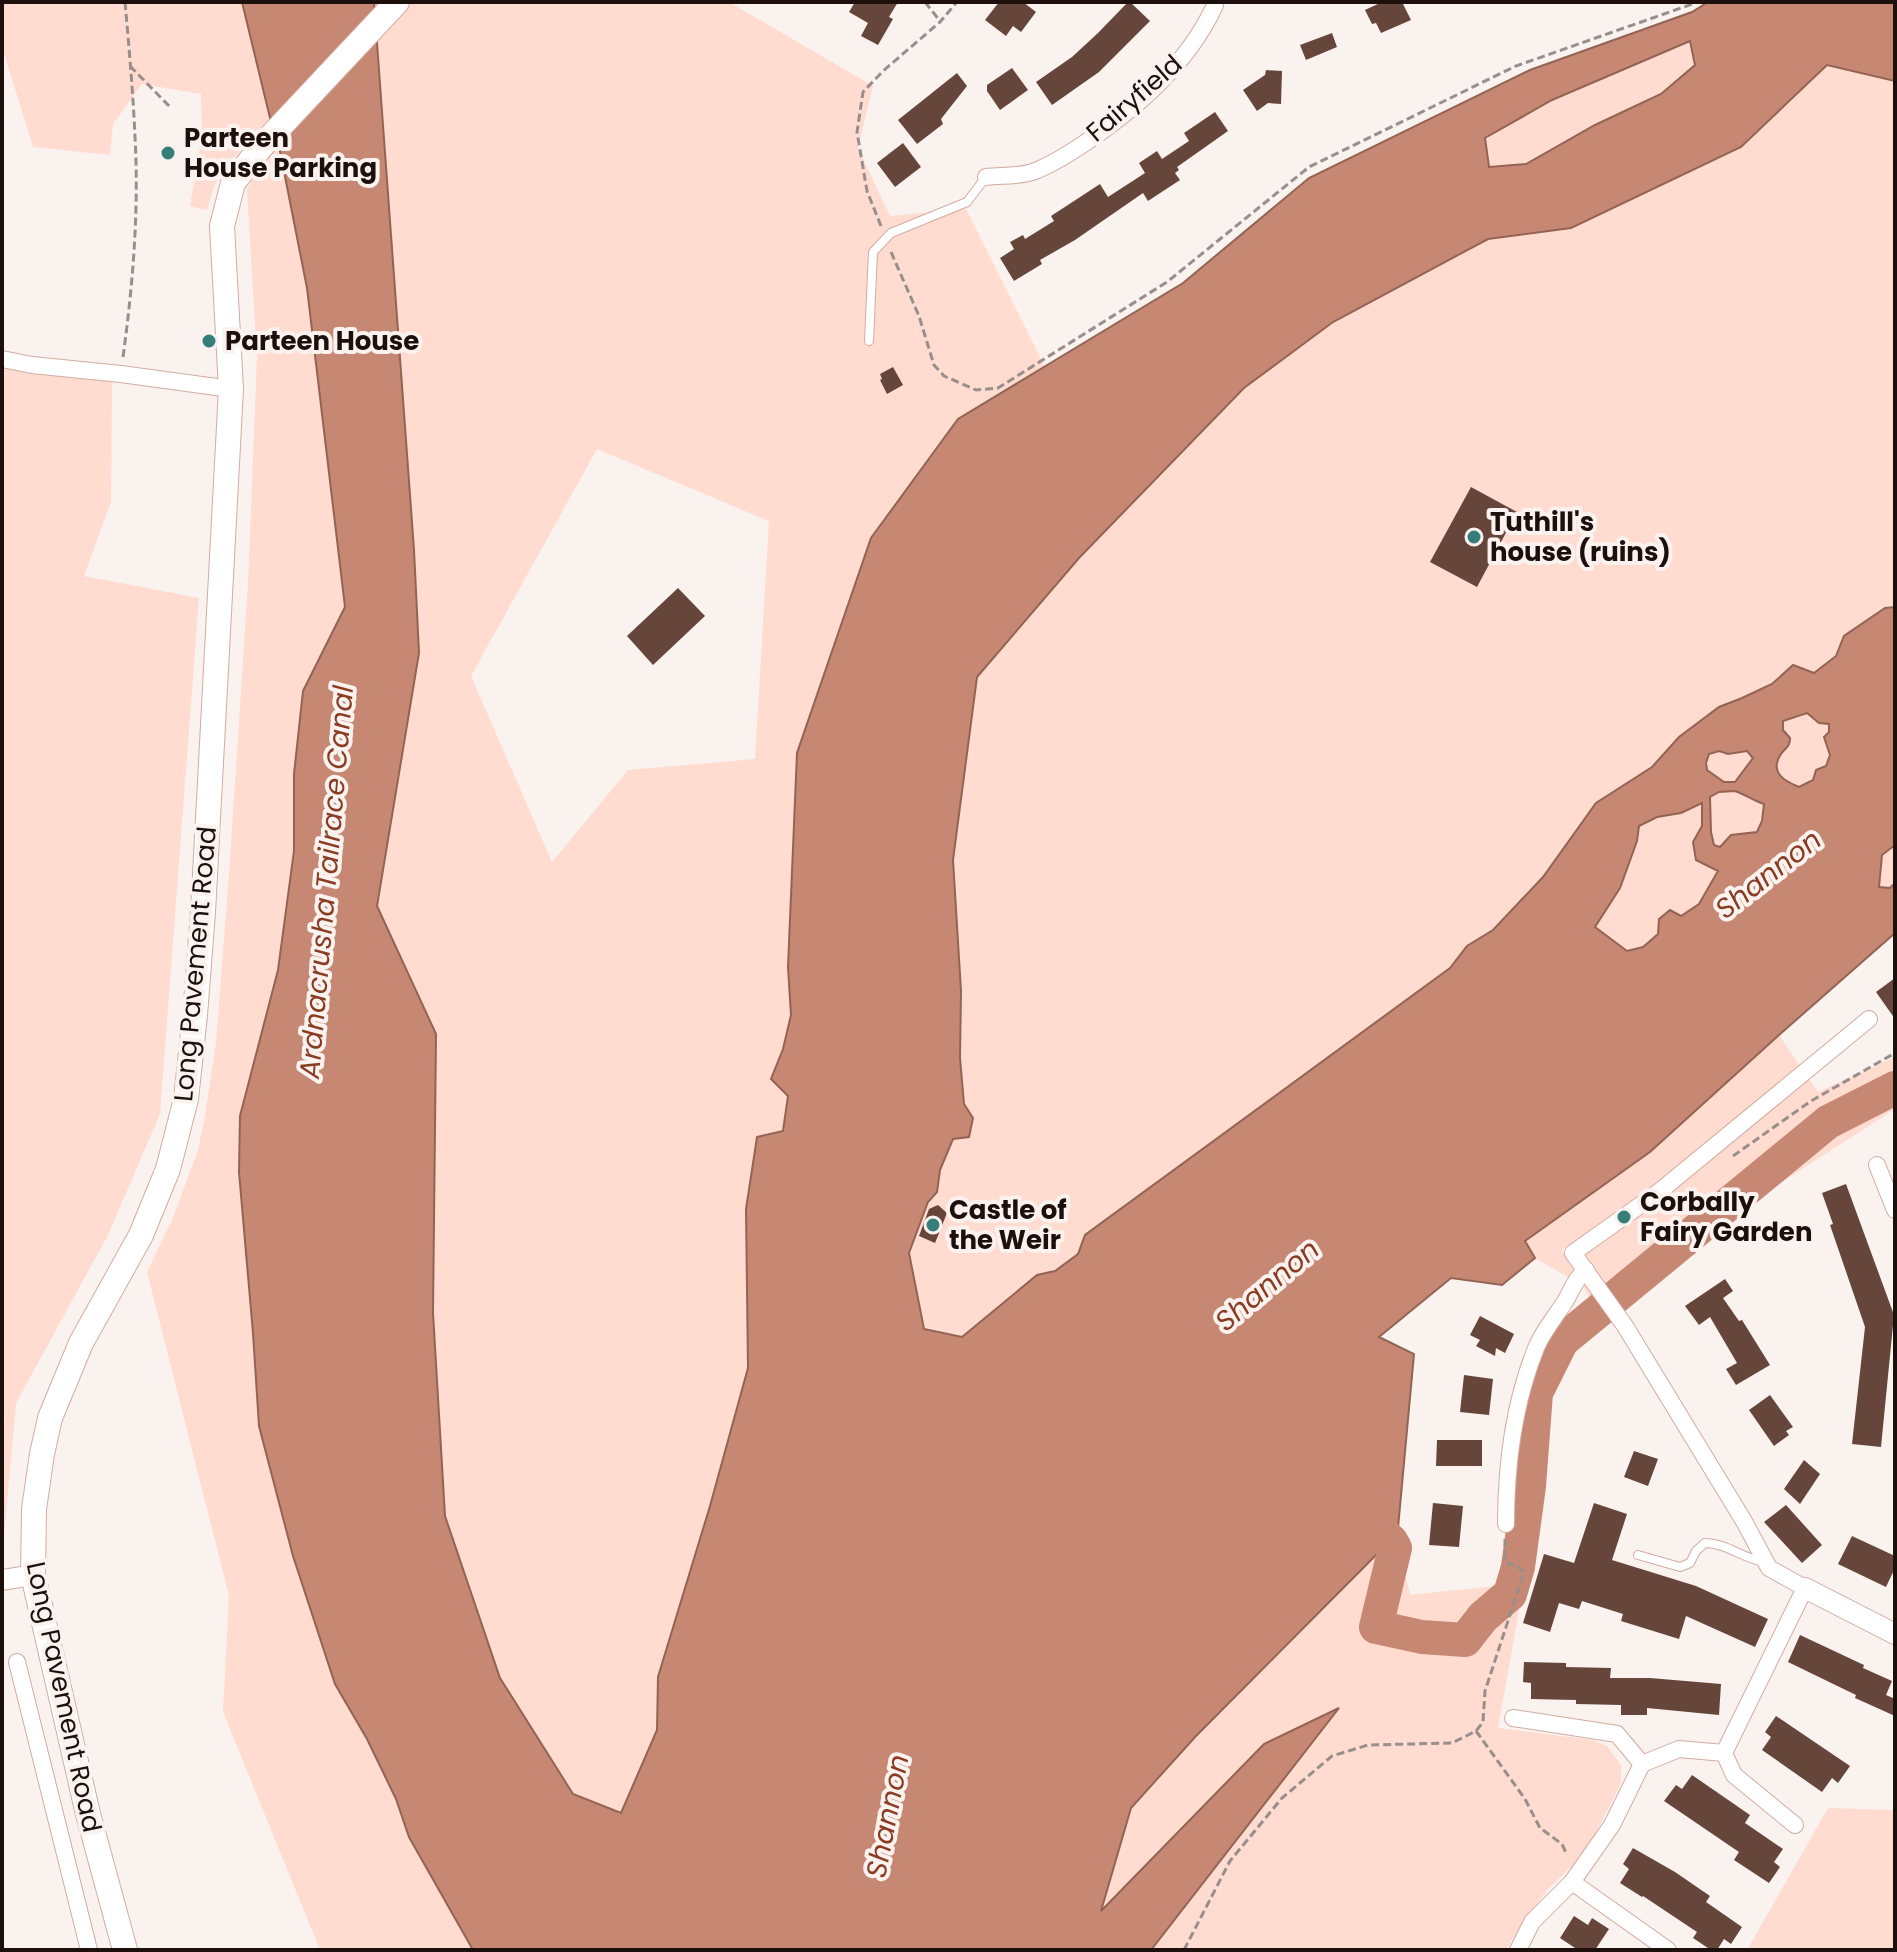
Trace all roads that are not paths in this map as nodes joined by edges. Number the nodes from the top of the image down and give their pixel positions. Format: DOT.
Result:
graph roads {
  1 [pos="397,2"];
  2 [pos="1217,3"];
  3 [pos="986,177"];
  4 [pos="869,341"];
  5 [pos="2,359"];
  6 [pos="231,389"];
  7 [pos="1869,1019"];
  8 [pos="1877,1165"];
  9 [pos="1895,1210"];
  10 [pos="1586,1270"];
  11 [pos="1506,1524"];
  12 [pos="1638,1555"];
  13 [pos="1766,1563"];
  14 [pos="33,1575"];
  15 [pos="2,1580"];
  16 [pos="1805,1588"];
  17 [pos="1895,1634"];
  18 [pos="17,1662"];
  19 [pos="1513,1718"];
  20 [pos="1724,1753"];
  21 [pos="1642,1764"];
  22 [pos="1795,1825"];
  23 [pos="1572,1882"];
  24 [pos="89,1950"];
  25 [pos="125,1950"];
  26 [pos="1518,1950"];
  27 [pos="1668,1950"];
  1 -- 6 [label="main road, Long Pavement Road"];
  2 -- 3 [label="street, Fairyfield"];
  3 -- 4 [label="lane"];
  5 -- 6 [label="street"];
  6 -- 14 [label="main road, Long Pavement Road"];
  7 -- 10 [label="street"];
  8 -- 9 [label="street"];
  10 -- 11 [label="street"];
  10 -- 13 [label="street"];
  12 -- 13 [label="lane"];
  13 -- 16 [label="street"];
  14 -- 15 [label="street"];
  14 -- 25 [label="main road, Long Pavement Road"];
  16 -- 17 [label="street"];
  16 -- 20 [label="street"];
  18 -- 24 [label="street"];
  19 -- 21 [label="street"];
  20 -- 21 [label="street"];
  20 -- 22 [label="street"];
  21 -- 23 [label="street"];
  23 -- 26 [label="street"];
  23 -- 27 [label="street"];
}
